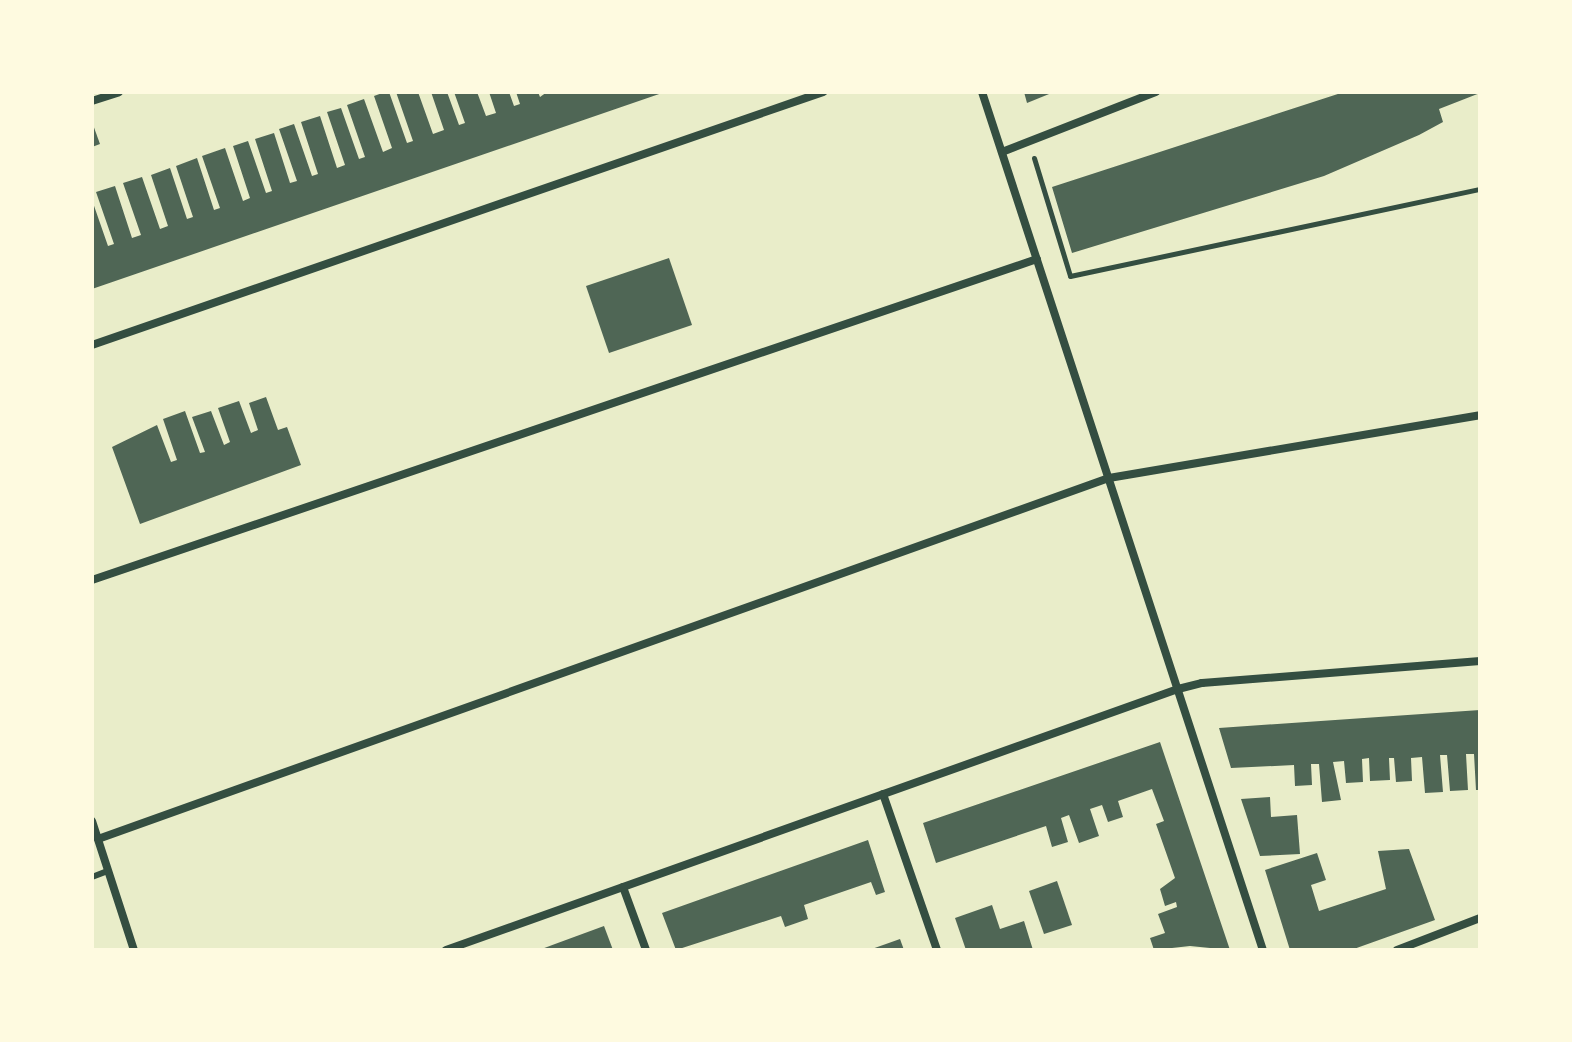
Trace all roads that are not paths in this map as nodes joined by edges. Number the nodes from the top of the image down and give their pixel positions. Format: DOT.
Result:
graph roads {
  1 [pos="119,92"];
  2 [pos="823,92"];
  3 [pos="982,92"];
  4 [pos="1156,92"];
  5 [pos="92,101"];
  6 [pos="1002,152"];
  7 [pos="1037,259"];
  8 [pos="92,345"];
  9 [pos="1480,415"];
  10 [pos="1109,478"];
  11 [pos="92,580"];
  12 [pos="1480,661"];
  13 [pos="1178,689"];
  14 [pos="883,794"];
  15 [pos="92,821"];
  16 [pos="98,839"];
  17 [pos="108,871"];
  18 [pos="92,877"];
  19 [pos="623,887"];
  20 [pos="1480,918"];
  21 [pos="134,950"];
  22 [pos="446,950"];
  23 [pos="646,950"];
  24 [pos="937,950"];
  25 [pos="1263,950"];
  26 [pos="1397,950"];
  1 -- 5 [label="street"];
  2 -- 8 [label="street"];
  3 -- 6 [label="street"];
  4 -- 6 [label="street"];
  6 -- 7 [label="street"];
  7 -- 10 [label="street"];
  7 -- 11 [label="street"];
  9 -- 10 [label="street"];
  10 -- 13 [label="street"];
  10 -- 16 [label="street"];
  12 -- 13 [label="street"];
  13 -- 14 [label="street"];
  13 -- 25 [label="street"];
  14 -- 19 [label="street"];
  14 -- 24 [label="street"];
  15 -- 16 [label="street"];
  16 -- 17 [label="street"];
  17 -- 18 [label="lane"];
  17 -- 21 [label="street"];
  19 -- 22 [label="street"];
  19 -- 23 [label="street"];
  20 -- 26 [label="street"];
}
